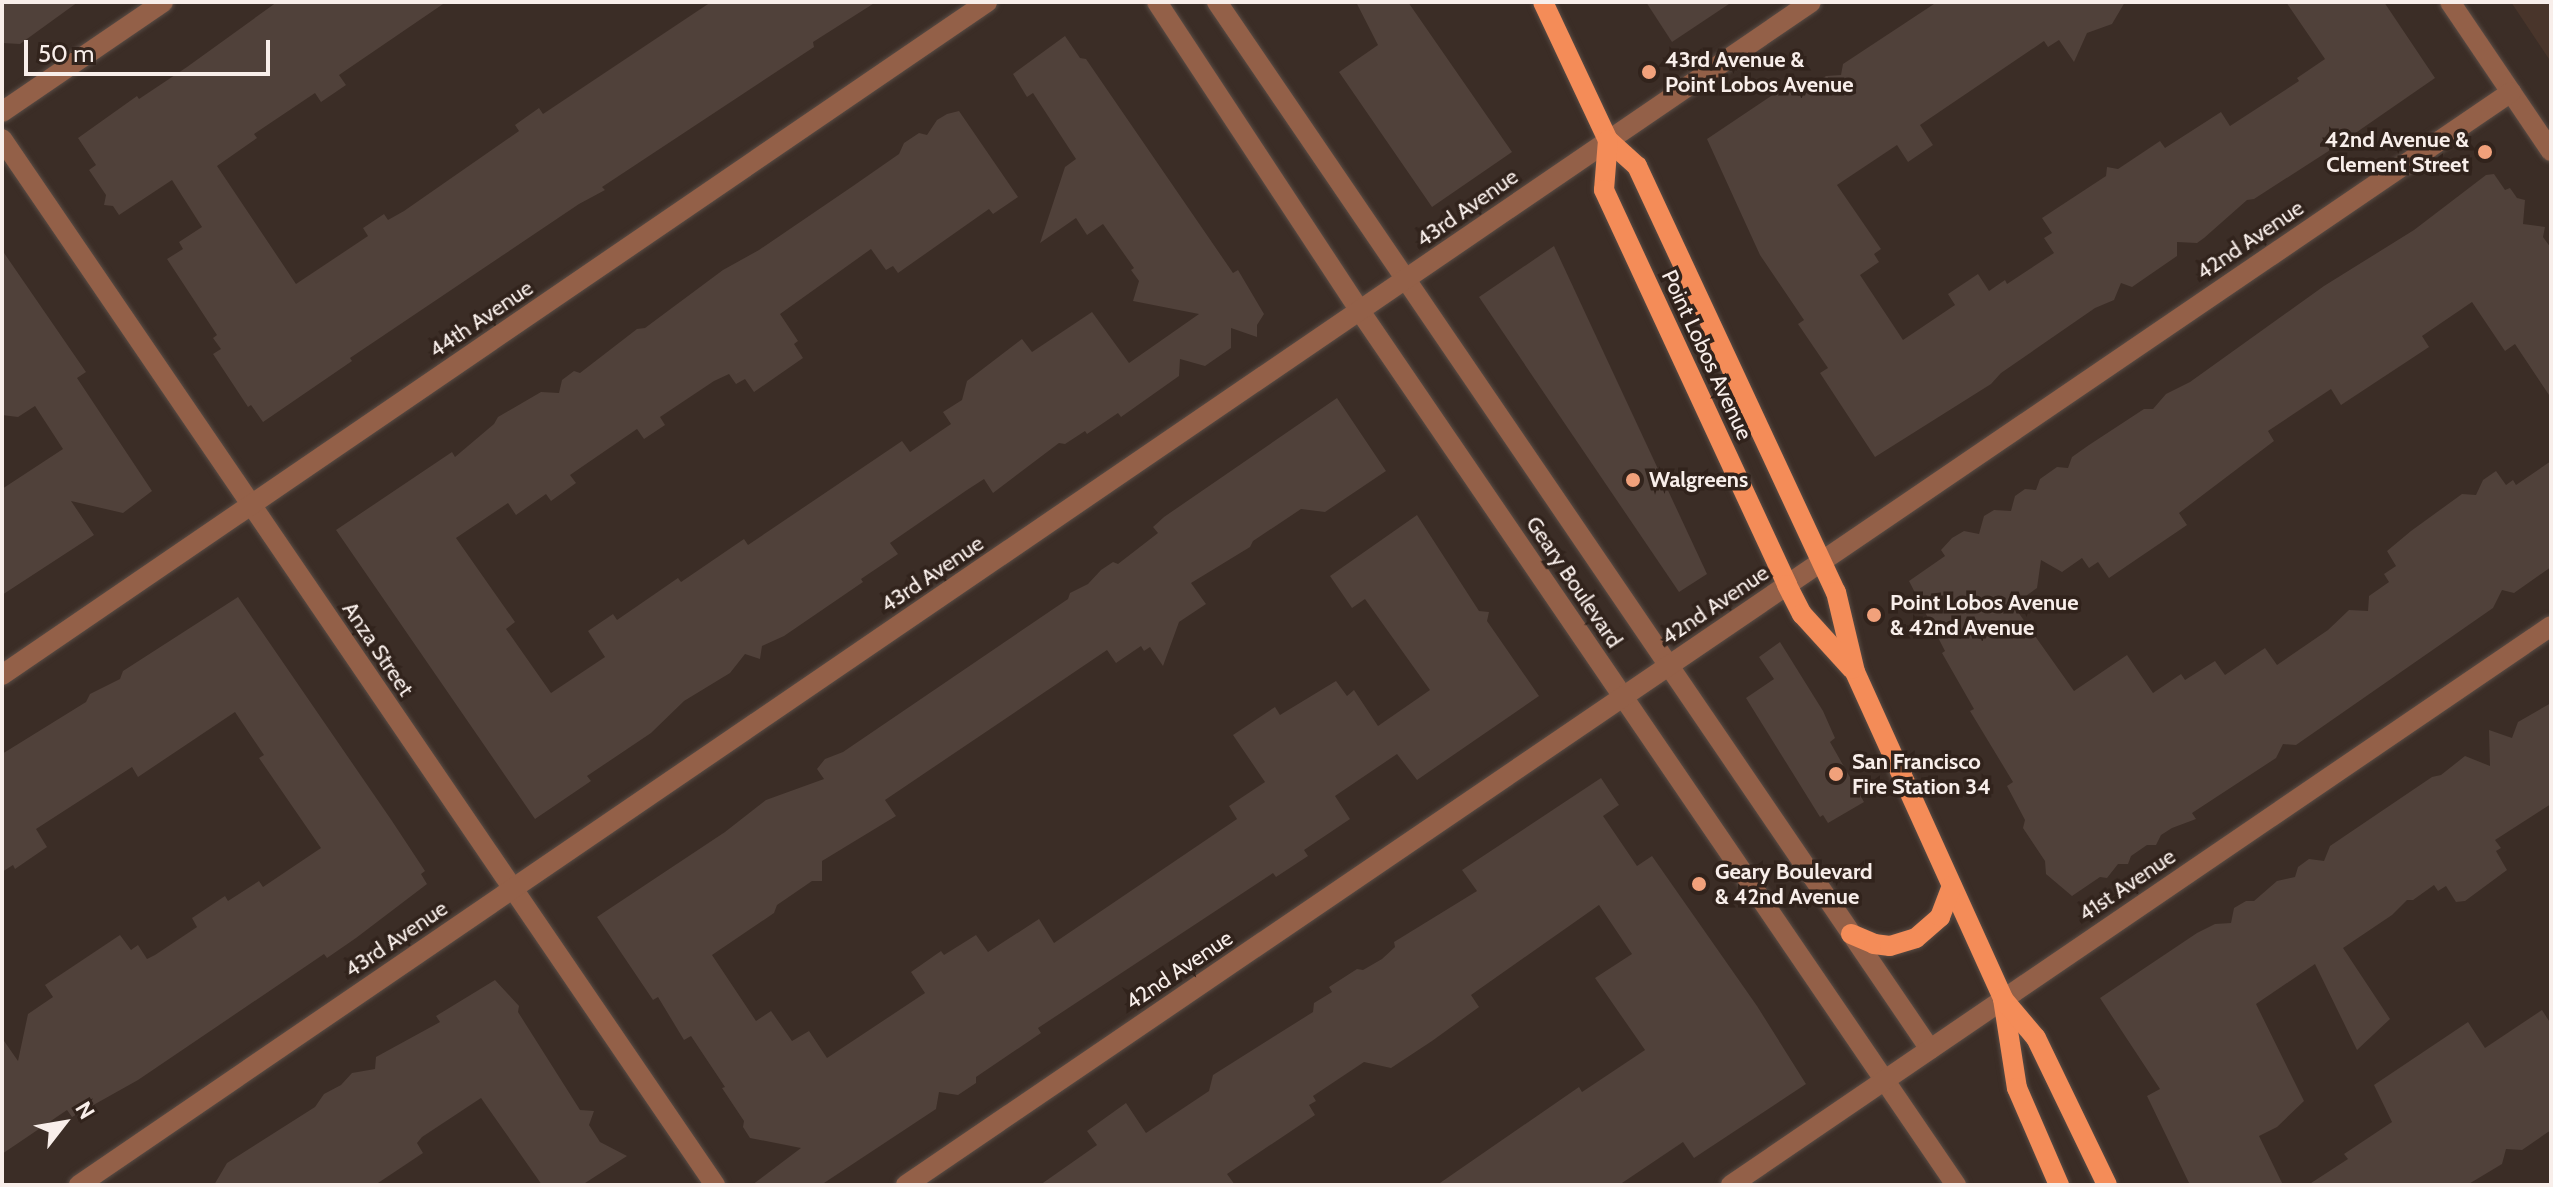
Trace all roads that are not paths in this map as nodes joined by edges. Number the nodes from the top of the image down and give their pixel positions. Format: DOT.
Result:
graph roads {
  1 [pos="163,2"];
  2 [pos="987,2"];
  3 [pos="1157,2"];
  4 [pos="1217,2"];
  5 [pos="1543,2"];
  6 [pos="1811,2"];
  7 [pos="2450,2"];
  8 [pos="2511,92"];
  9 [pos="2,112"];
  10 [pos="2,139"];
  11 [pos="1608,140"];
  12 [pos="2551,151"];
  13 [pos="1406,279"];
  14 [pos="1360,311"];
  15 [pos="251,505"];
  16 [pos="1821,561"];
  17 [pos="1787,585"];
  18 [pos="2551,626"];
  19 [pos="1669,665"];
  20 [pos="1855,672"];
  21 [pos="2,675"];
  22 [pos="1623,696"];
  23 [pos="1952,886"];
  24 [pos="513,889"];
  25 [pos="1851,934"];
  26 [pos="2003,999"];
  27 [pos="1930,1049"];
  28 [pos="1885,1080"];
  29 [pos="79,1185"];
  30 [pos="715,1185"];
  31 [pos="906,1185"];
  32 [pos="1731,1185"];
  33 [pos="1956,1185"];
  34 [pos="2059,1185"];
  35 [pos="2107,1185"];
  1 -- 9 [label="street"];
  2 -- 15 [label="street, 44th Avenue"];
  3 -- 14 [label="street, Geary Boulevard"];
  4 -- 13 [label="street, Geary Boulevard"];
  5 -- 11 [label="main road, Point Lobos Avenue"];
  6 -- 11 [label="street, 43rd Avenue"];
  7 -- 8 [label="street"];
  8 -- 12 [label="street"];
  8 -- 16 [label="street, 42nd Avenue"];
  10 -- 15 [label="street, Anza Street"];
  11 -- 13 [label="street, 43rd Avenue"];
  11 -- 16 [label="main road, Point Lobos Avenue"];
  11 -- 17 [label="main road, Point Lobos Avenue"];
  13 -- 14 [label="street, 43rd Avenue"];
  13 -- 19 [label="street, Geary Boulevard"];
  14 -- 22 [label="street, Geary Boulevard"];
  14 -- 24 [label="street, 43rd Avenue"];
  15 -- 21 [label="street, 44th Avenue"];
  15 -- 24 [label="street, Anza Street"];
  16 -- 17 [label="street, 42nd Avenue"];
  16 -- 20 [label="main road"];
  17 -- 19 [label="street, 42nd Avenue"];
  17 -- 20 [label="main road"];
  18 -- 26 [label="street, 41st Avenue"];
  19 -- 22 [label="street, 42nd Avenue"];
  19 -- 25 [label="street, Geary Boulevard"];
  20 -- 23 [label="main road"];
  22 -- 28 [label="street, Geary Boulevard"];
  22 -- 31 [label="street, 42nd Avenue"];
  23 -- 25 [label="main road"];
  23 -- 26 [label="main road"];
  24 -- 29 [label="street, 43rd Avenue"];
  24 -- 30 [label="street, Anza Street"];
  25 -- 27 [label="street, Geary Boulevard"];
  26 -- 27 [label="street, 41st Avenue"];
  26 -- 34 [label="main road"];
  26 -- 35 [label="main road"];
  27 -- 28 [label="street, 41st Avenue"];
  28 -- 32 [label="street, 41st Avenue"];
  28 -- 33 [label="street, Geary Boulevard"];
}
